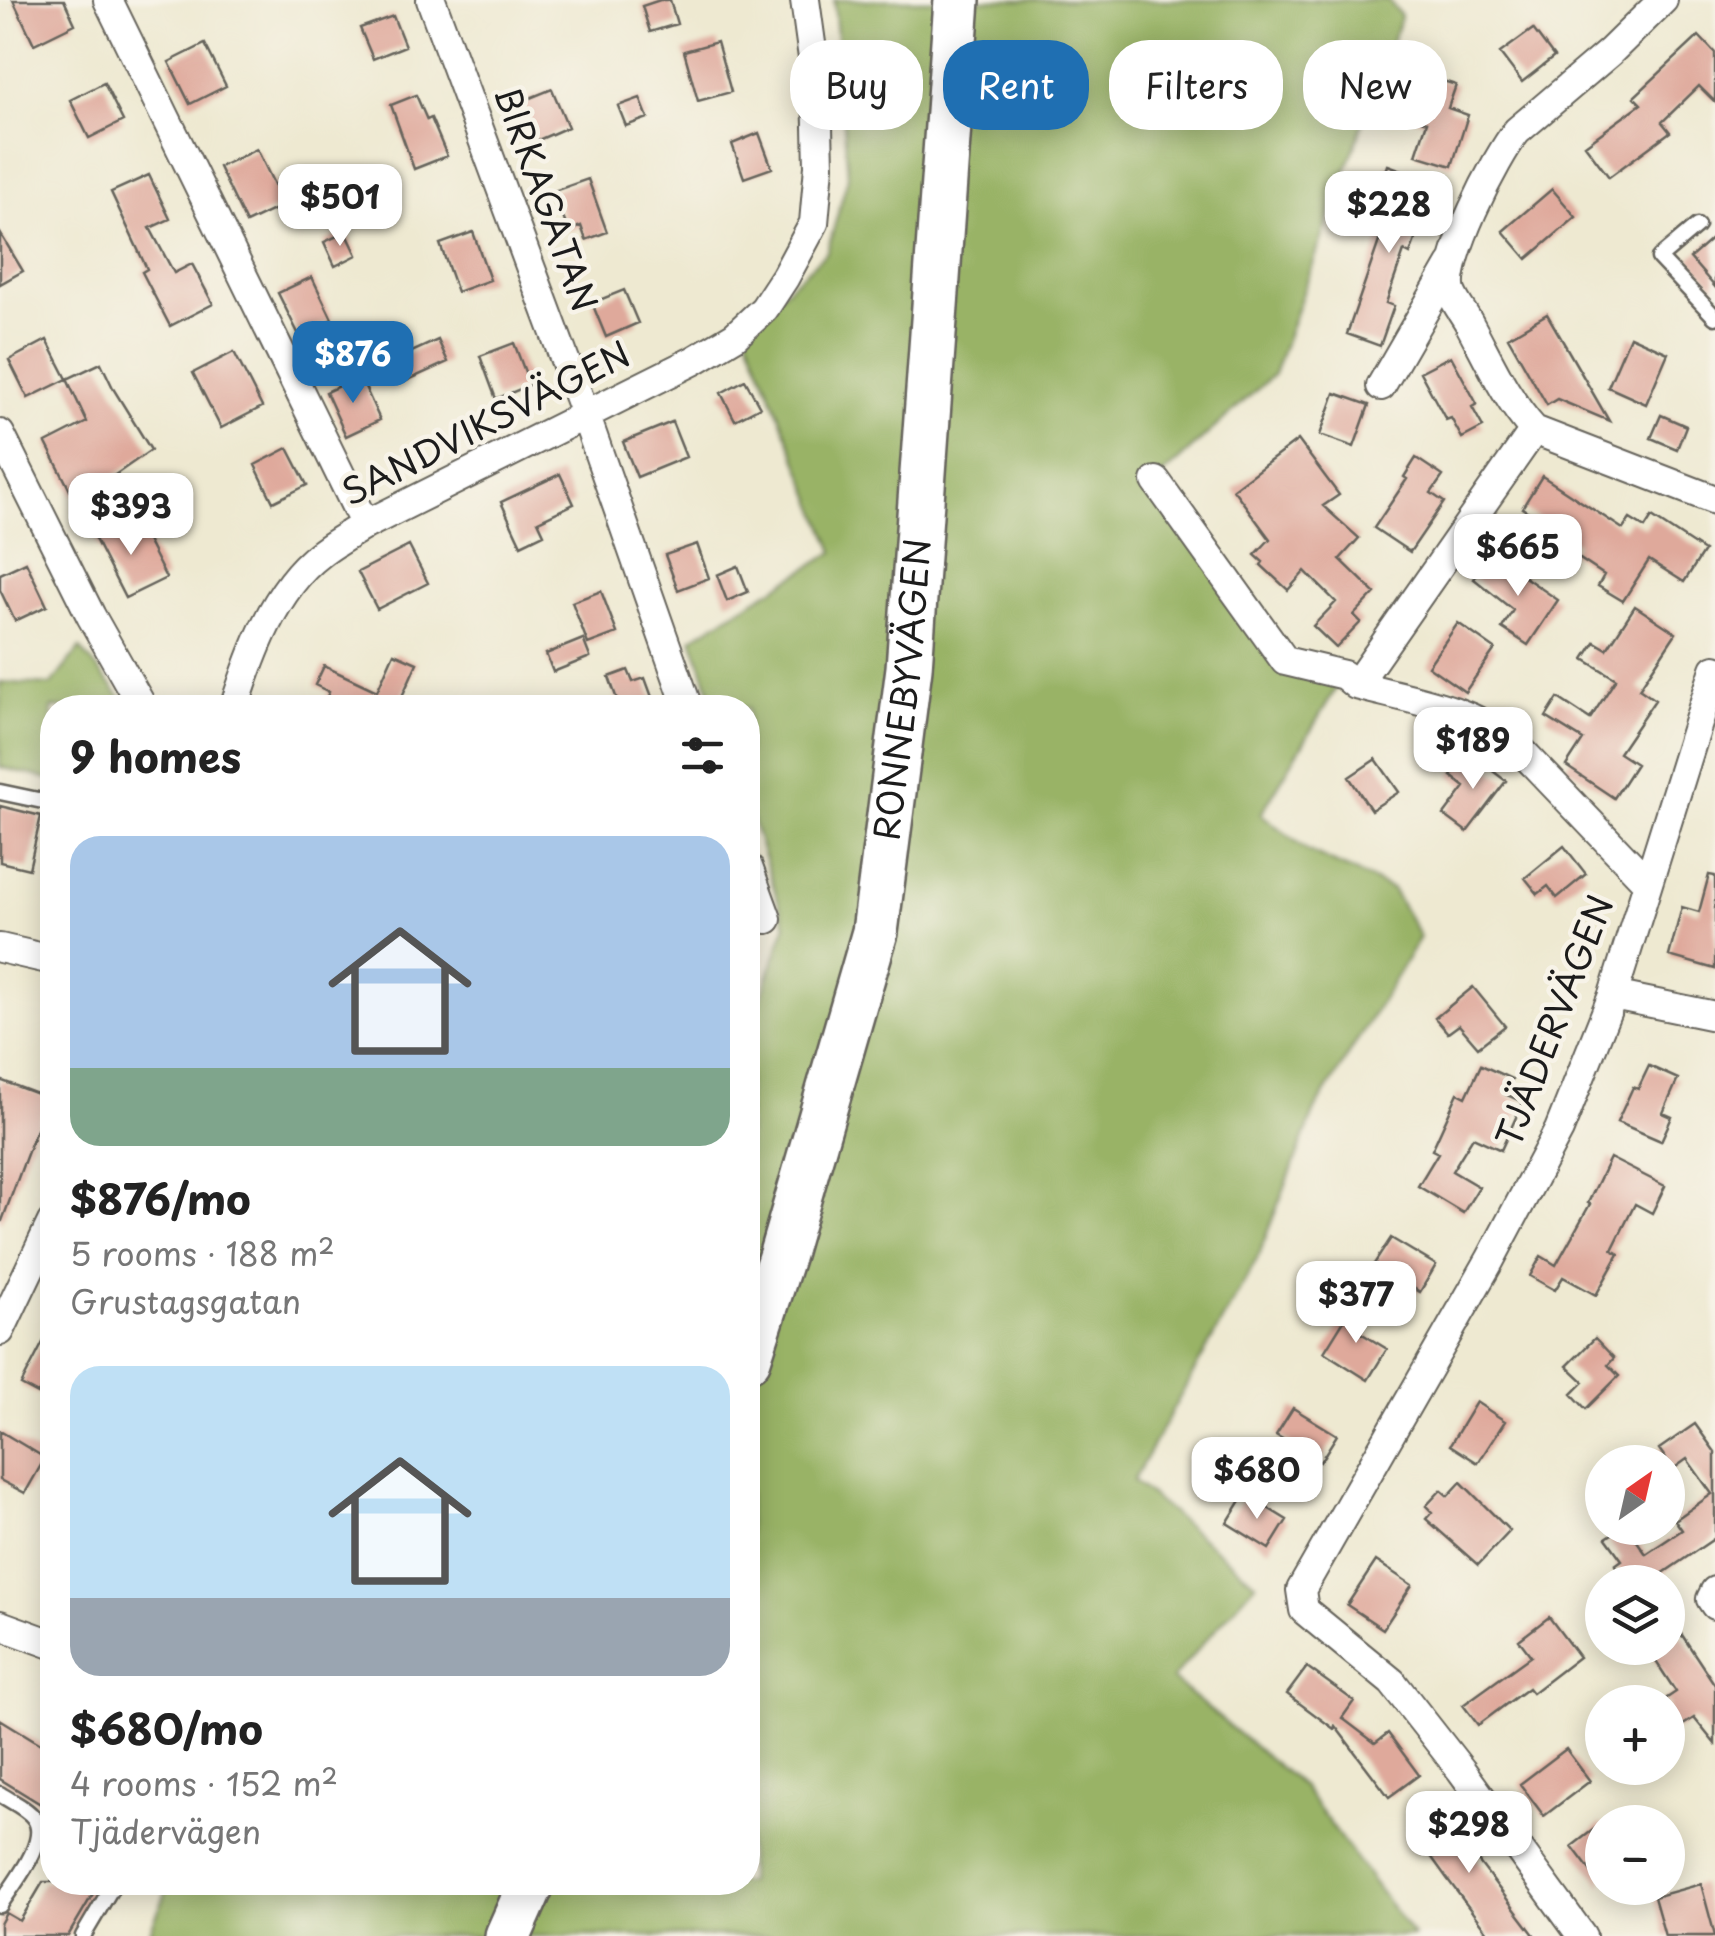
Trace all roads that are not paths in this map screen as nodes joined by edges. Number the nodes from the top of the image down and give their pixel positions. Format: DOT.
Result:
graph roads {
  1 [pos="108,0"];
  2 [pos="431,0"];
  3 [pos="805,0"];
  4 [pos="957,0"];
  5 [pos="1662,0"];
  6 [pos="1697,226"];
  7 [pos="1452,264"];
  8 [pos="1715,317"];
  9 [pos="1381,386"];
  10 [pos="586,414"];
  11 [pos="1534,430"];
  12 [pos="0,434"];
  13 [pos="1156,481"];
  14 [pos="1715,500"];
  15 [pos="366,524"];
  16 [pos="1715,669"];
  17 [pos="1350,680"];
  18 [pos="136,695"];
  19 [pos="238,695"];
  20 [pos="683,695"];
  21 [pos="0,792"];
  22 [pos="40,800"];
  23 [pos="1648,883"];
  24 [pos="760,900"];
  25 [pos="767,919"];
  26 [pos="0,948"];
  27 [pos="40,957"];
  28 [pos="1614,995"];
  29 [pos="1715,1016"];
  30 [pos="40,1247"];
  31 [pos="760,1322"];
  32 [pos="0,1331"];
  33 [pos="1715,1591"];
  34 [pos="1715,1605"];
  35 [pos="0,1625"];
  36 [pos="40,1640"];
  37 [pos="0,1794"];
  38 [pos="107,1895"];
  39 [pos="526,1895"];
  40 [pos="0,1906"];
  41 [pos="83,1936"];
  42 [pos="508,1936"];
  43 [pos="1582,1936"];
  1 -- 15 [label="street"];
  2 -- 10 [label="street, BIRKAGATAN"];
  3 -- 10 [label="street, SANDVIKSVÄGEN"];
  4 -- 31 [label="main road, RONNEBYVÄGEN"];
  5 -- 7 [label="street"];
  6 -- 8 [label="lane"];
  7 -- 9 [label="street"];
  7 -- 11 [label="street"];
  10 -- 15 [label="street, SANDVIKSVÄGEN"];
  10 -- 20 [label="street, BIRKAGATAN"];
  11 -- 14 [label="street"];
  11 -- 17 [label="street"];
  12 -- 18 [label="street"];
  13 -- 17 [label="street"];
  15 -- 19 [label="street, SANDVIKSVÄGEN"];
  16 -- 23 [label="street, TJÄDERVÄGEN"];
  17 -- 23 [label="street"];
  21 -- 22 [label="lane"];
  23 -- 28 [label="street, TJÄDERVÄGEN"];
  24 -- 25 [label="street"];
  26 -- 27 [label="street"];
  28 -- 29 [label="street"];
  28 -- 43 [label="street, TJÄDERVÄGEN"];
  30 -- 32 [label="street"];
  33 -- 34 [label="street"];
  35 -- 36 [label="street"];
  37 -- 40 [label="lane"];
  38 -- 41 [label="lane"];
  39 -- 42 [label="main road"];
}
